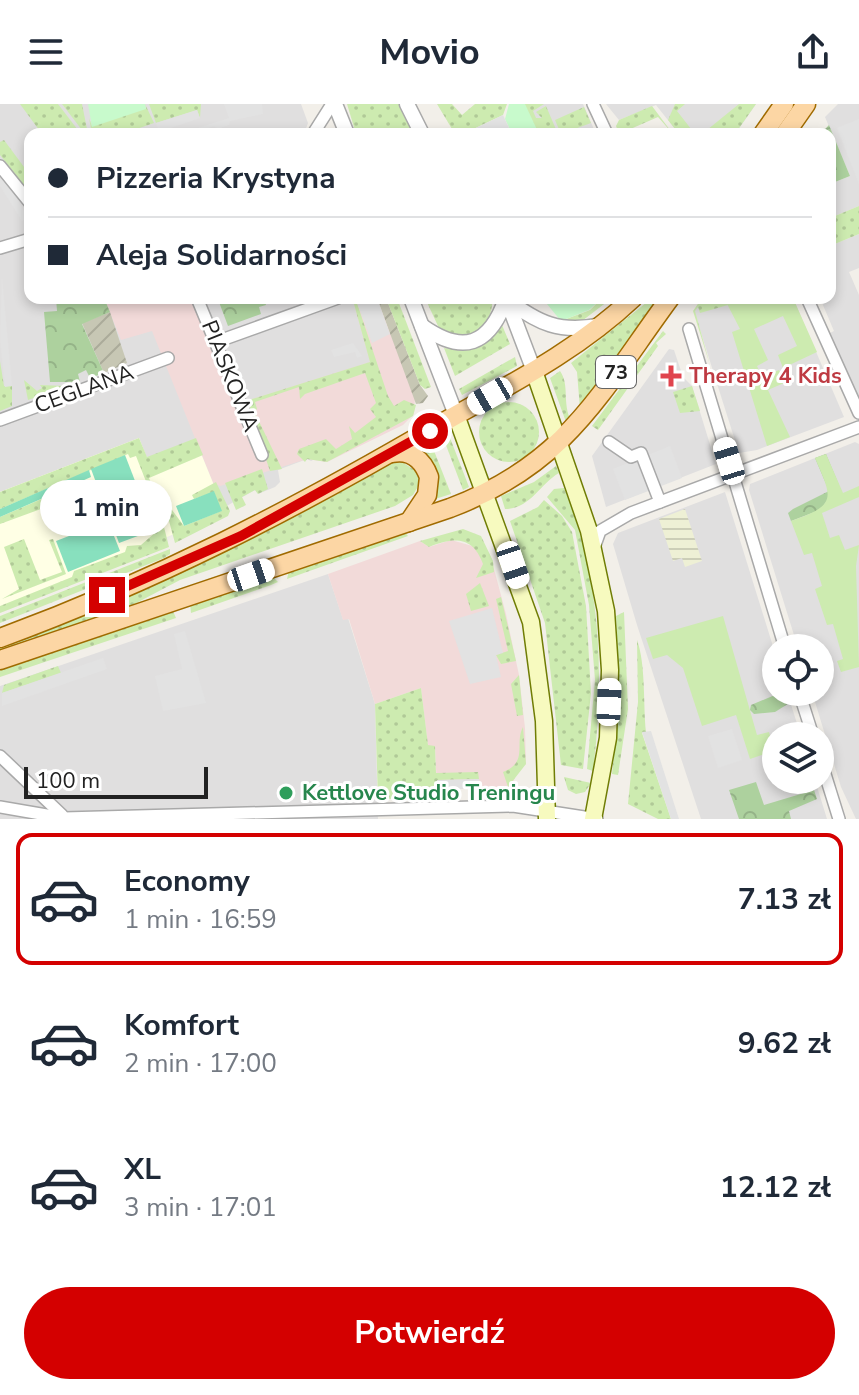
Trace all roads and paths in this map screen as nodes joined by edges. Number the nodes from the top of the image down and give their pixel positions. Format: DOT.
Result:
graph roads {
  1 [pos="334,104"];
  2 [pos="407,104"];
  3 [pos="593,104"];
  4 [pos="784,104"];
  5 [pos="806,104"];
  6 [pos="317,128"];
  7 [pos="344,128"];
  8 [pos="419,128"];
  9 [pos="604,128"];
  10 [pos="767,128"];
  11 [pos="789,128"];
  12 [pos="0,166"];
  13 [pos="24,196"];
  14 [pos="24,241"];
  15 [pos="0,248"];
  16 [pos="200,304"];
  17 [pos="321,304"];
  18 [pos="413,304"];
  19 [pos="503,304"];
  20 [pos="508,304"];
  21 [pos="516,304"];
  22 [pos="626,304"];
  23 [pos="665,304"];
  24 [pos="810,304"];
  25 [pos="602,324"];
  26 [pos="421,326"];
  27 [pos="689,329"];
  28 [pos="216,342"];
  29 [pos="168,358"];
  30 [pos="534,371"];
  31 [pos="859,413"];
  32 [pos="456,415"];
  33 [pos="0,420"];
  34 [pos="859,427"];
  35 [pos="609,442"];
  36 [pos="559,444"];
  37 [pos="390,453"];
  38 [pos="262,455"];
  39 [pos="733,476"];
  40 [pos="486,495"];
  41 [pos="660,502"];
  42 [pos="409,522"];
  43 [pos="594,548"];
  44 [pos="781,634"];
  45 [pos="0,638"];
  46 [pos="0,660"];
  47 [pos="0,756"];
  48 [pos="831,794"];
  49 [pos="0,807"];
  50 [pos="547,814"];
  51 [pos="327,815"];
  52 [pos="64,818"];
  53 [pos="595,819"];
  54 [pos="839,819"];
  1 -- 6 [label="street"];
  1 -- 7 [label="street"];
  2 -- 8 [label="street"];
  3 -- 9 [label="street"];
  4 -- 10 [label="main road"];
  5 -- 11 [label="main road"];
  12 -- 13 [label="street"];
  14 -- 15 [label="street"];
  16 -- 28 [label="street, PIASKOWA"];
  17 -- 28 [label="street"];
  18 -- 26 [label="street"];
  19 -- 26 [label="street"];
  20 -- 30 [label="street"];
  21 -- 25 [label="street"];
  22 -- 25 [label="main road, 73"];
  23 -- 36 [label="main road, 73"];
  24 -- 31 [label="street"];
  25 -- 30 [label="main road, 73"];
  26 -- 32 [label="street"];
  27 -- 39 [label="street"];
  28 -- 38 [label="street, PIASKOWA"];
  29 -- 33 [label="street, CEGLANA"];
  30 -- 32 [label="main road, 73"];
  30 -- 36 [label="main road"];
  32 -- 37 [label="main road, 73"];
  32 -- 40 [label="main road"];
  34 -- 39 [label="street"];
  35 -- 41 [label="street"];
  36 -- 40 [label="main road, 73"];
  36 -- 43 [label="main road"];
  37 -- 42 [label="main road"];
  37 -- 45 [label="main road, 73"];
  39 -- 41 [label="street"];
  39 -- 44 [label="street"];
  40 -- 42 [label="main road, 73"];
  40 -- 50 [label="main road"];
  41 -- 43 [label="street"];
  42 -- 46 [label="main road, 73"];
  43 -- 53 [label="main road"];
  47 -- 52 [label="street"];
  48 -- 54 [label="street"];
  49 -- 52 [label="street"];
  50 -- 51 [label="street"];
  50 -- 53 [label="street"];
  51 -- 52 [label="street"];
}
